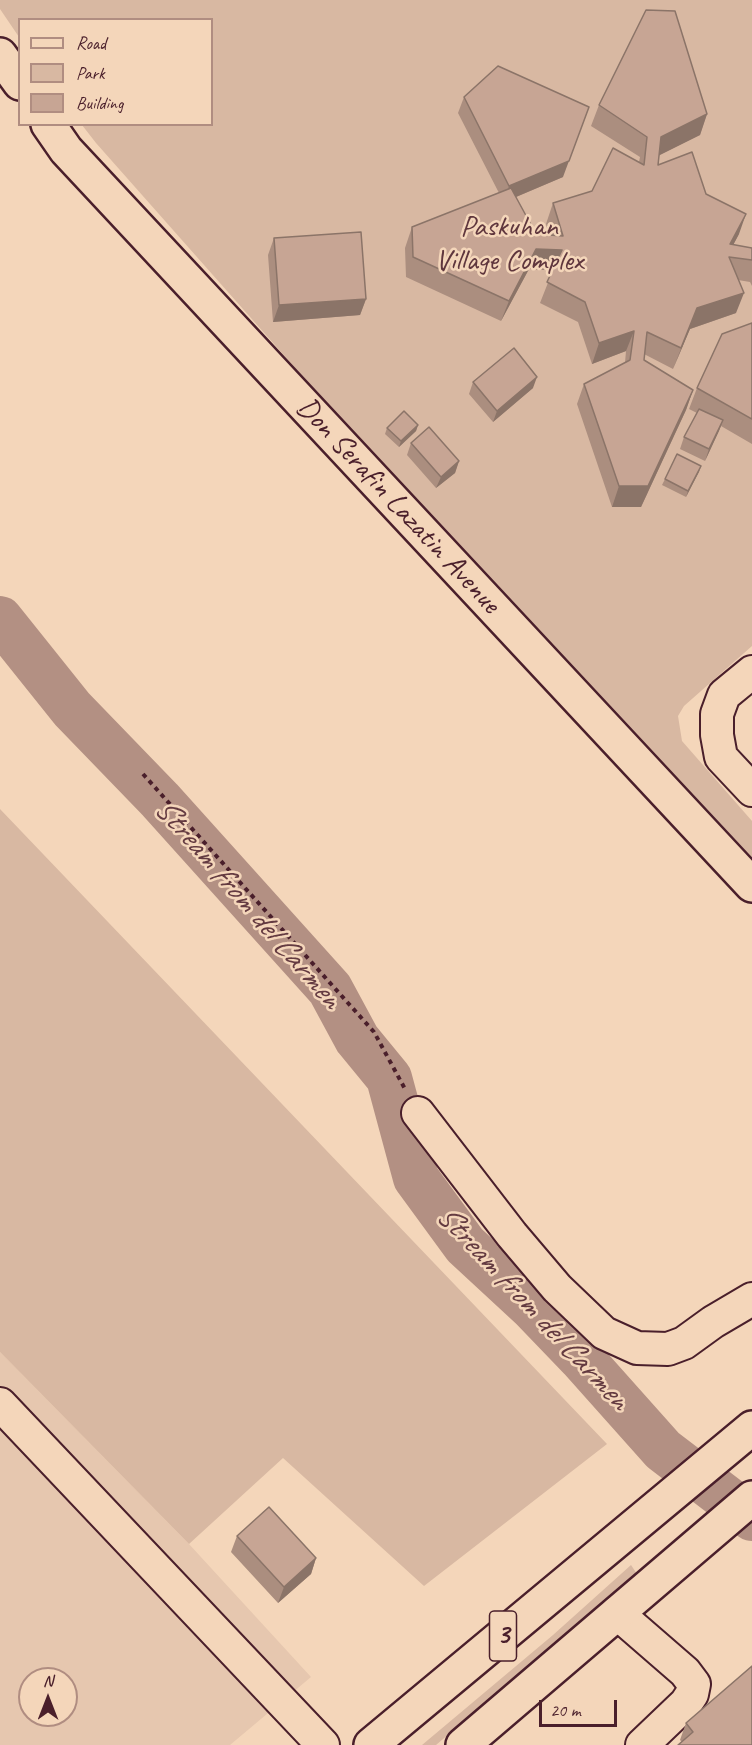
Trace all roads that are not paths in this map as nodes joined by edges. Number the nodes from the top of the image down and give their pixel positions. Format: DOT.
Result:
graph roads {
  1 [pos="0,55"];
  2 [pos="18,80"];
  3 [pos="49,126"];
  4 [pos="752,672"];
  5 [pos="752,790"];
  6 [pos="752,885"];
  7 [pos="418,1113"];
  8 [pos="752,1299"];
  9 [pos="7,1424"];
  10 [pos="752,1428"];
  11 [pos="752,1498"];
  12 [pos="617,1613"];
  13 [pos="477,1740"];
  14 [pos="323,1745"];
  15 [pos="371,1745"];
  16 [pos="642,1745"];
  1 -- 2 [label="main road"];
  3 -- 6 [label="main road, Don Serafin Lazatin Avenue"];
  4 -- 5 [label="lane"];
  7 -- 8 [label="lane"];
  9 -- 14 [label="lane"];
  10 -- 15 [label="main road, 3"];
  11 -- 12 [label="main road, 3"];
  12 -- 13 [label="main road, 3"];
  12 -- 16 [label="lane"];
}
